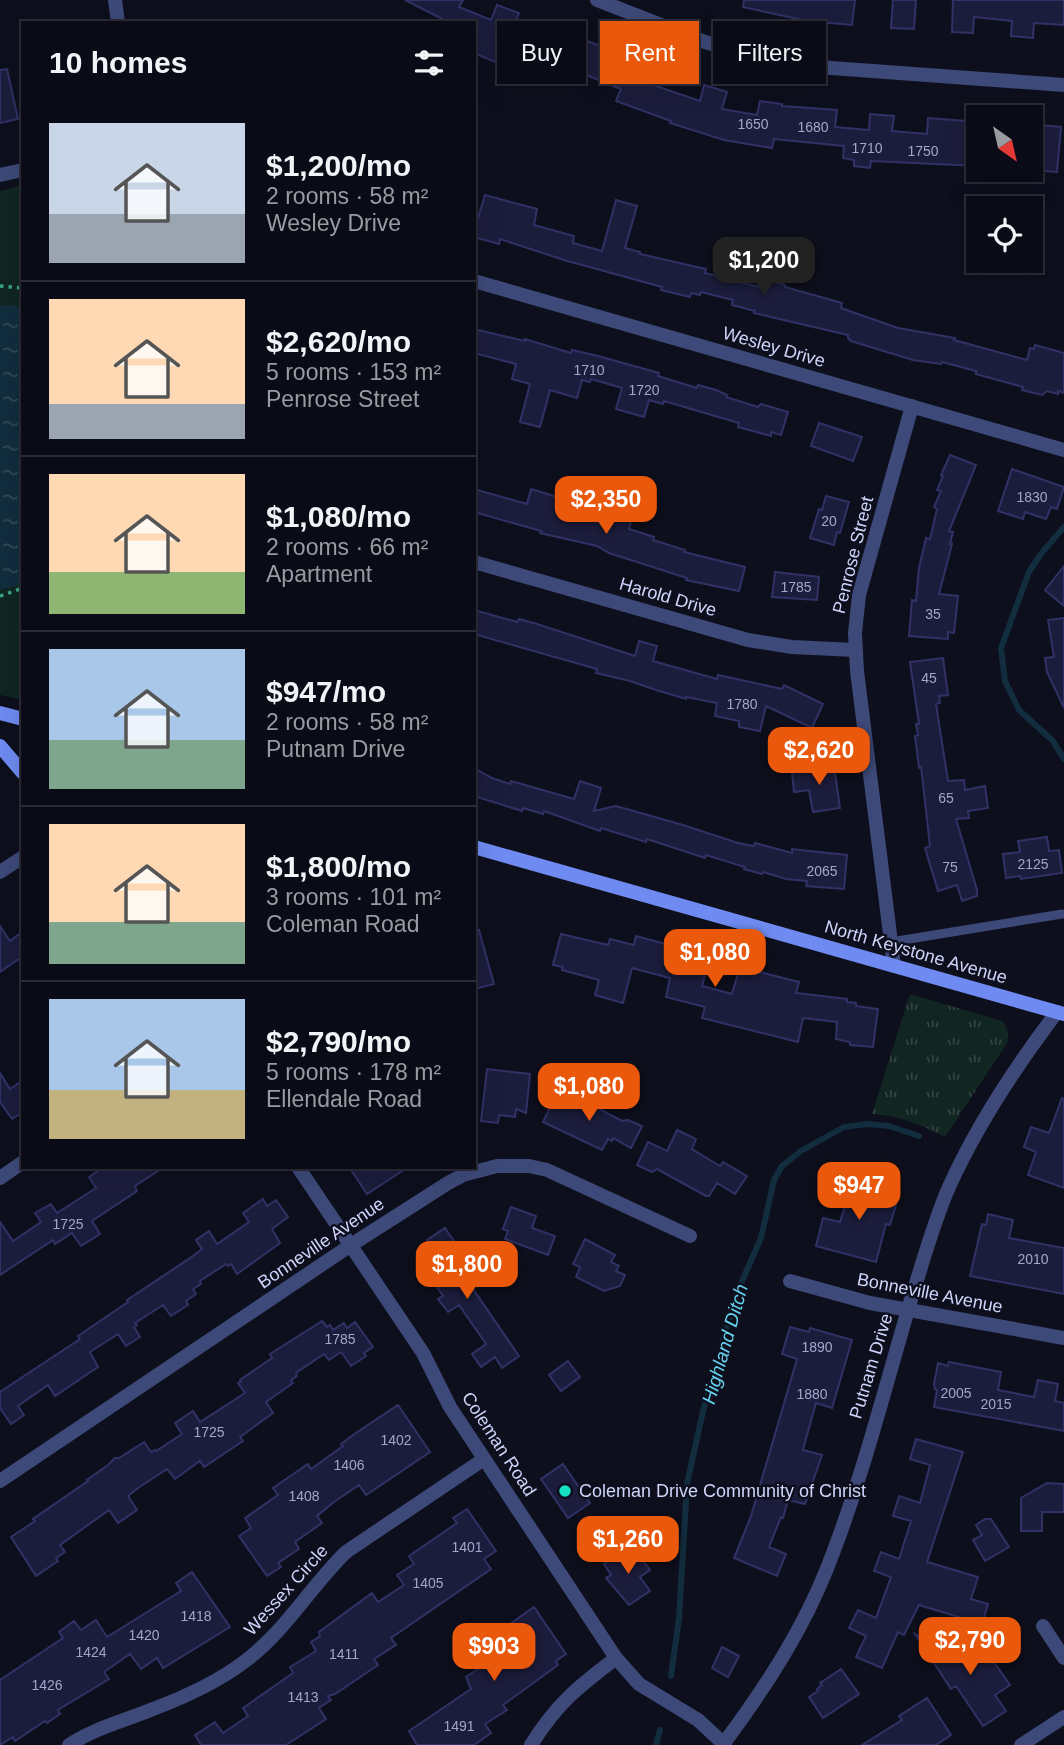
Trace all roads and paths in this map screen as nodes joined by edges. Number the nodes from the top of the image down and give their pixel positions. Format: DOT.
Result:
graph roads {
  1 [pos="116,0"];
  2 [pos="597,0"];
  3 [pos="118,21"];
  4 [pos="1064,85"];
  5 [pos="21,170"];
  6 [pos="0,175"];
  7 [pos="476,282"];
  8 [pos="0,286"];
  9 [pos="21,288"];
  10 [pos="912,406"];
  11 [pos="1064,450"];
  12 [pos="476,563"];
  13 [pos="21,589"];
  14 [pos="0,596"];
  15 [pos="855,650"];
  16 [pos="0,713"];
  17 [pos="21,718"];
  18 [pos="0,746"];
  19 [pos="21,771"];
  20 [pos="476,848"];
  21 [pos="21,858"];
  22 [pos="0,872"];
  23 [pos="1062,914"];
  24 [pos="891,942"];
  25 [pos="894,966"];
  26 [pos="1062,1009"];
  27 [pos="21,1164"];
  28 [pos="299,1169"];
  29 [pos="0,1178"];
  30 [pos="690,1236"];
  31 [pos="351,1245"];
  32 [pos="790,1281"];
  33 [pos="909,1309"];
  34 [pos="1064,1338"];
  35 [pos="484,1459"];
  36 [pos="0,1482"];
  37 [pos="1043,1626"];
  38 [pos="616,1658"];
  39 [pos="1064,1658"];
  40 [pos="1064,1717"];
  41 [pos="724,1744"];
  42 [pos="69,1745"];
  43 [pos="531,1745"];
  44 [pos="1021,1745"];
  1 -- 3 [label="street"];
  2 -- 4 [label="street"];
  5 -- 6 [label="street"];
  7 -- 10 [label="street, Wesley Drive"];
  8 -- 9 [label="path"];
  10 -- 11 [label="street, Wesley Drive"];
  10 -- 15 [label="street, Penrose Street"];
  12 -- 15 [label="street, Harold Drive"];
  13 -- 14 [label="path"];
  15 -- 24 [label="street, Penrose Street"];
  16 -- 17 [label="street"];
  18 -- 19 [label="street"];
  20 -- 25 [label="street, North Keystone Avenue"];
  21 -- 22 [label="street"];
  23 -- 24 [label="lane"];
  24 -- 25 [label="street, Penrose Street"];
  25 -- 26 [label="street, North Keystone Avenue"];
  26 -- 33 [label="street, Putnam Drive"];
  27 -- 29 [label="street"];
  28 -- 31 [label="street, Coleman Road"];
  30 -- 31 [label="street, Bonneville Avenue"];
  31 -- 35 [label="street, Coleman Road"];
  31 -- 36 [label="street, Bonneville Avenue"];
  32 -- 33 [label="street, Bonneville Avenue"];
  33 -- 34 [label="street, Bonneville Avenue"];
  33 -- 41 [label="street, Putnam Drive"];
  35 -- 38 [label="street, Coleman Road"];
  35 -- 42 [label="street, Wessex Circle"];
  37 -- 39 [label="street"];
  38 -- 41 [label="street, Coleman Road"];
  38 -- 43 [label="street"];
  40 -- 44 [label="street"];
}
